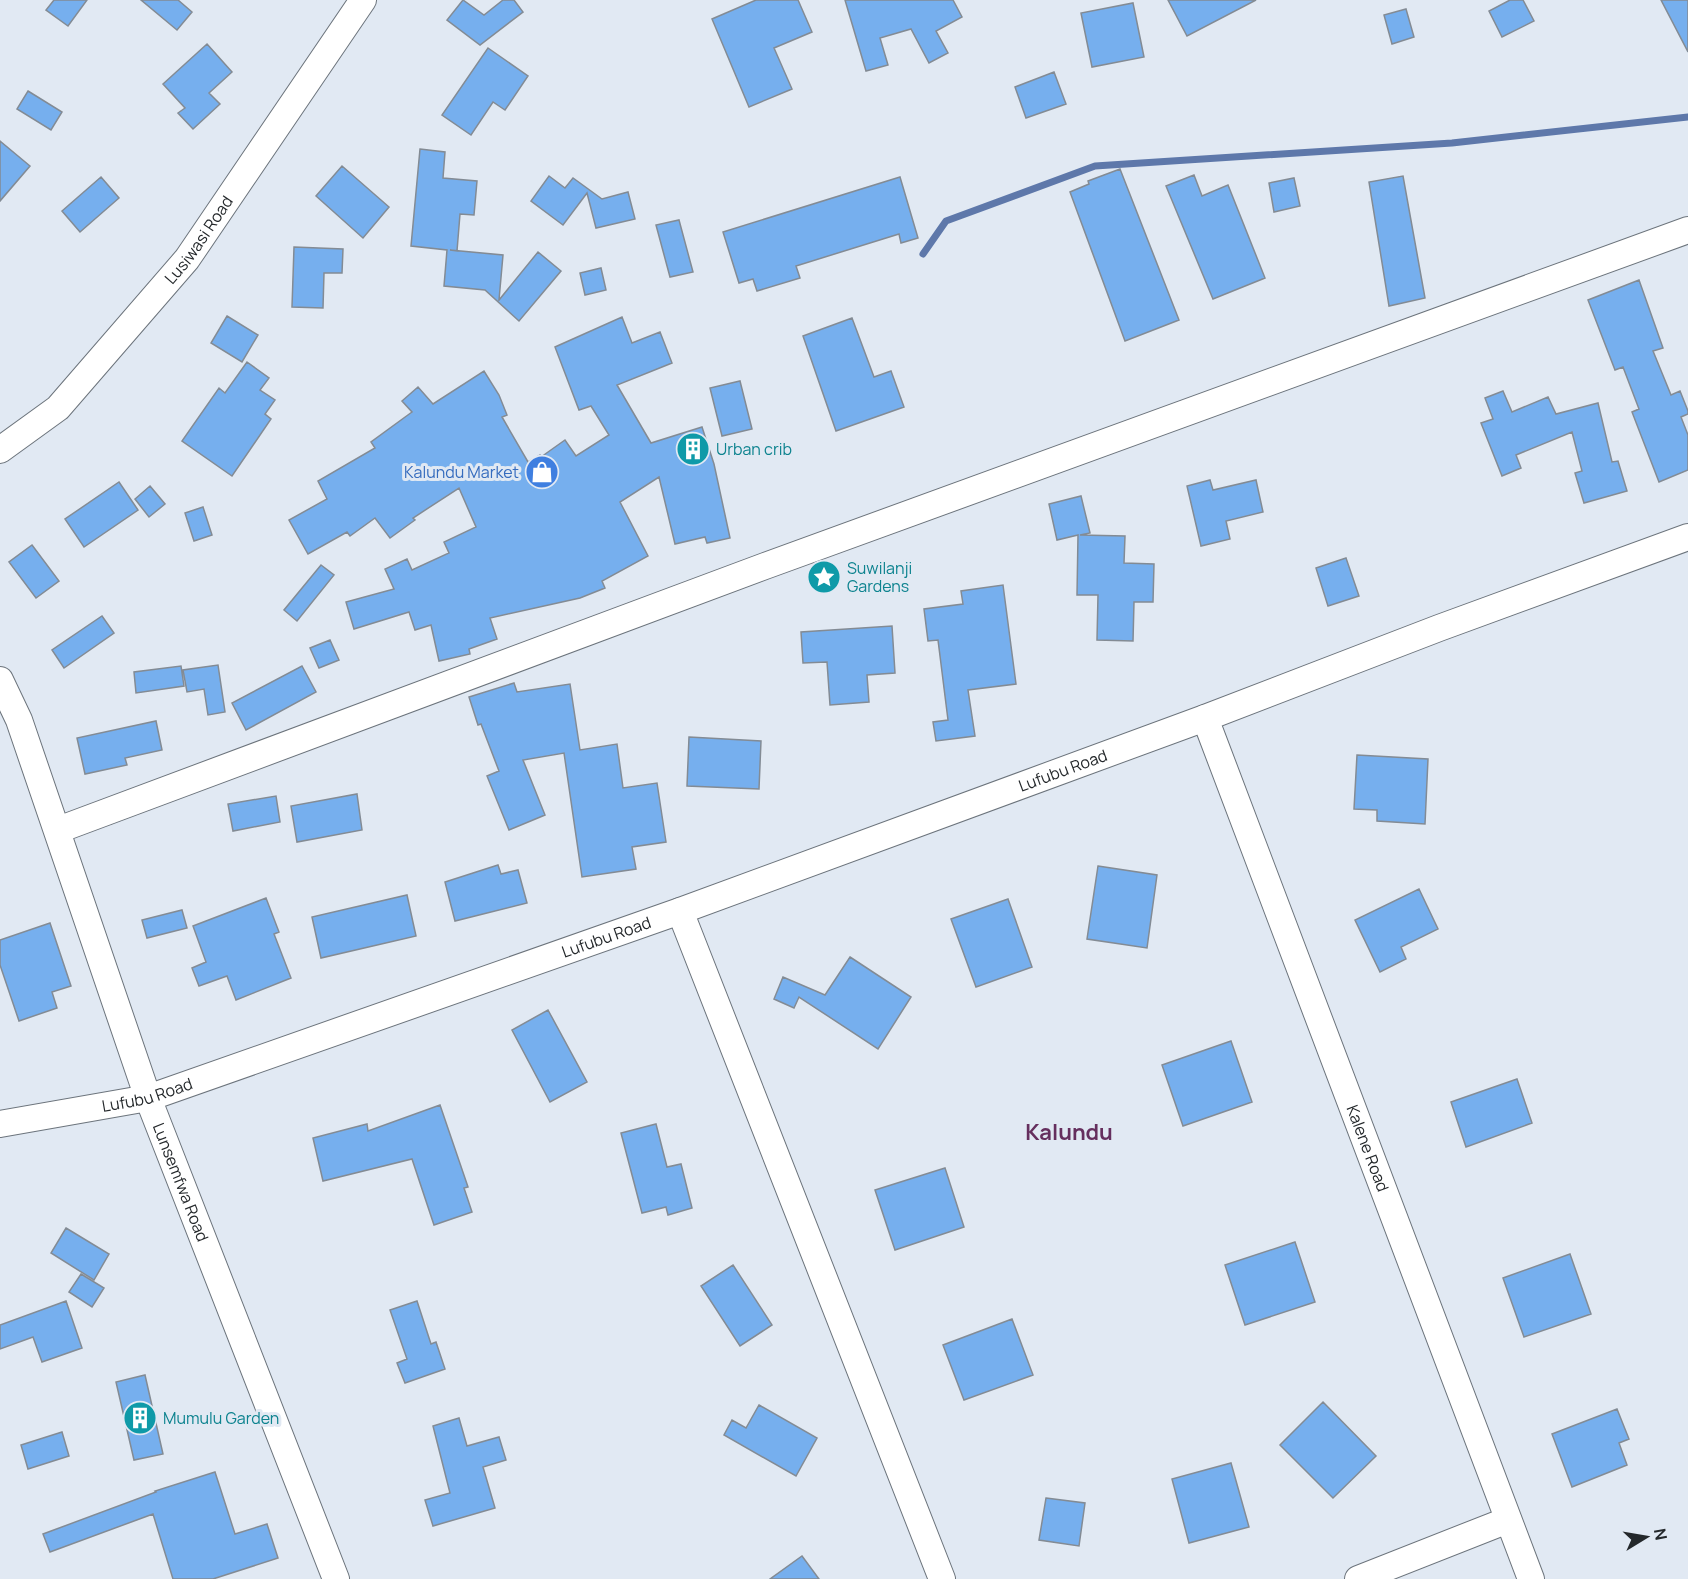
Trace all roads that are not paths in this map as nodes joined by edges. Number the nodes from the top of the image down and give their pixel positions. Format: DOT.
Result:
graph roads {
  1 [pos="363,0"];
  2 [pos="1688,230"];
  3 [pos="0,450"];
  4 [pos="1688,537"];
  5 [pos="0,681"];
  6 [pos="1205,718"];
  7 [pos="58,830"];
  8 [pos="680,911"];
  9 [pos="148,1098"];
  10 [pos="0,1124"];
  11 [pos="1508,1520"];
  12 [pos="336,1579"];
  13 [pos="942,1579"];
  14 [pos="1358,1579"];
  15 [pos="1531,1579"];
  1 -- 3 [label="street, Lusiwasi Road"];
  2 -- 7 [label="street"];
  4 -- 6 [label="street, Lufubu Road"];
  5 -- 7 [label="street, Lunsemfwa Road"];
  6 -- 8 [label="street, Lufubu Road"];
  6 -- 11 [label="street, Kalene Road"];
  7 -- 9 [label="street, Lunsemfwa Road"];
  8 -- 9 [label="street, Lufubu Road"];
  8 -- 13 [label="street"];
  9 -- 10 [label="street, Lufubu Road"];
  9 -- 12 [label="street, Lunsemfwa Road"];
  11 -- 14 [label="street"];
  11 -- 15 [label="street, Kalene Road"];
}
